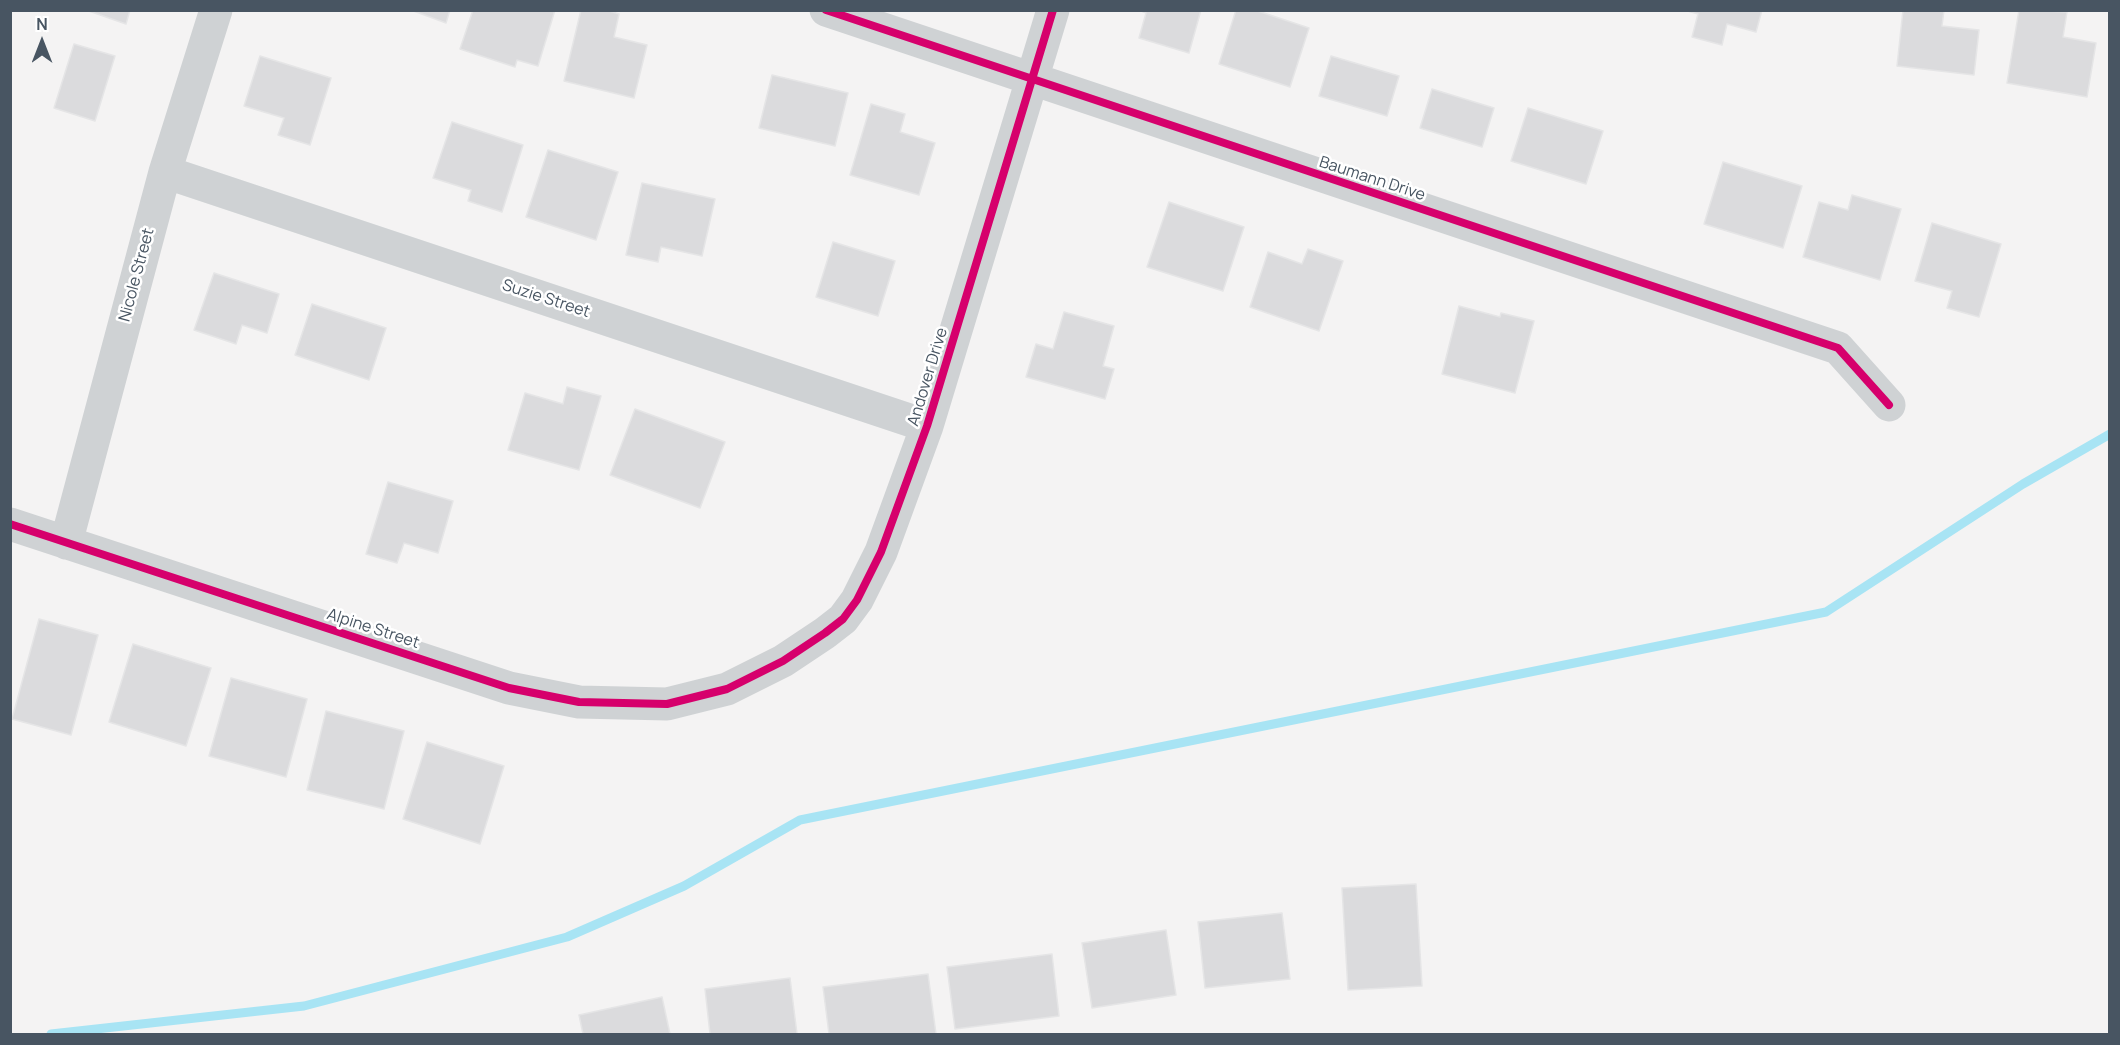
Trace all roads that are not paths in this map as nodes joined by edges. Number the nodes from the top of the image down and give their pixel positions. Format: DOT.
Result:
graph roads {
  1 [pos="216,10"];
  2 [pos="826,10"];
  3 [pos="1053,10"];
  4 [pos="1032,81"];
  5 [pos="165,172"];
  6 [pos="1889,405"];
  7 [pos="927,426"];
  8 [pos="10,524"];
  9 [pos="66,543"];
  10 [pos="734,685"];
  1 -- 5 [label="street, Nicole Street"];
  2 -- 4 [label="street, Baumann Drive"];
  3 -- 4 [label="street, Andover Drive"];
  4 -- 6 [label="street, Baumann Drive"];
  4 -- 7 [label="street, Andover Drive"];
  5 -- 7 [label="street, Suzie Street"];
  5 -- 9 [label="street, Nicole Street"];
  7 -- 10 [label="street, Andover Drive"];
  8 -- 9 [label="street, Alpine Street"];
  9 -- 10 [label="street, Alpine Street"];
}
